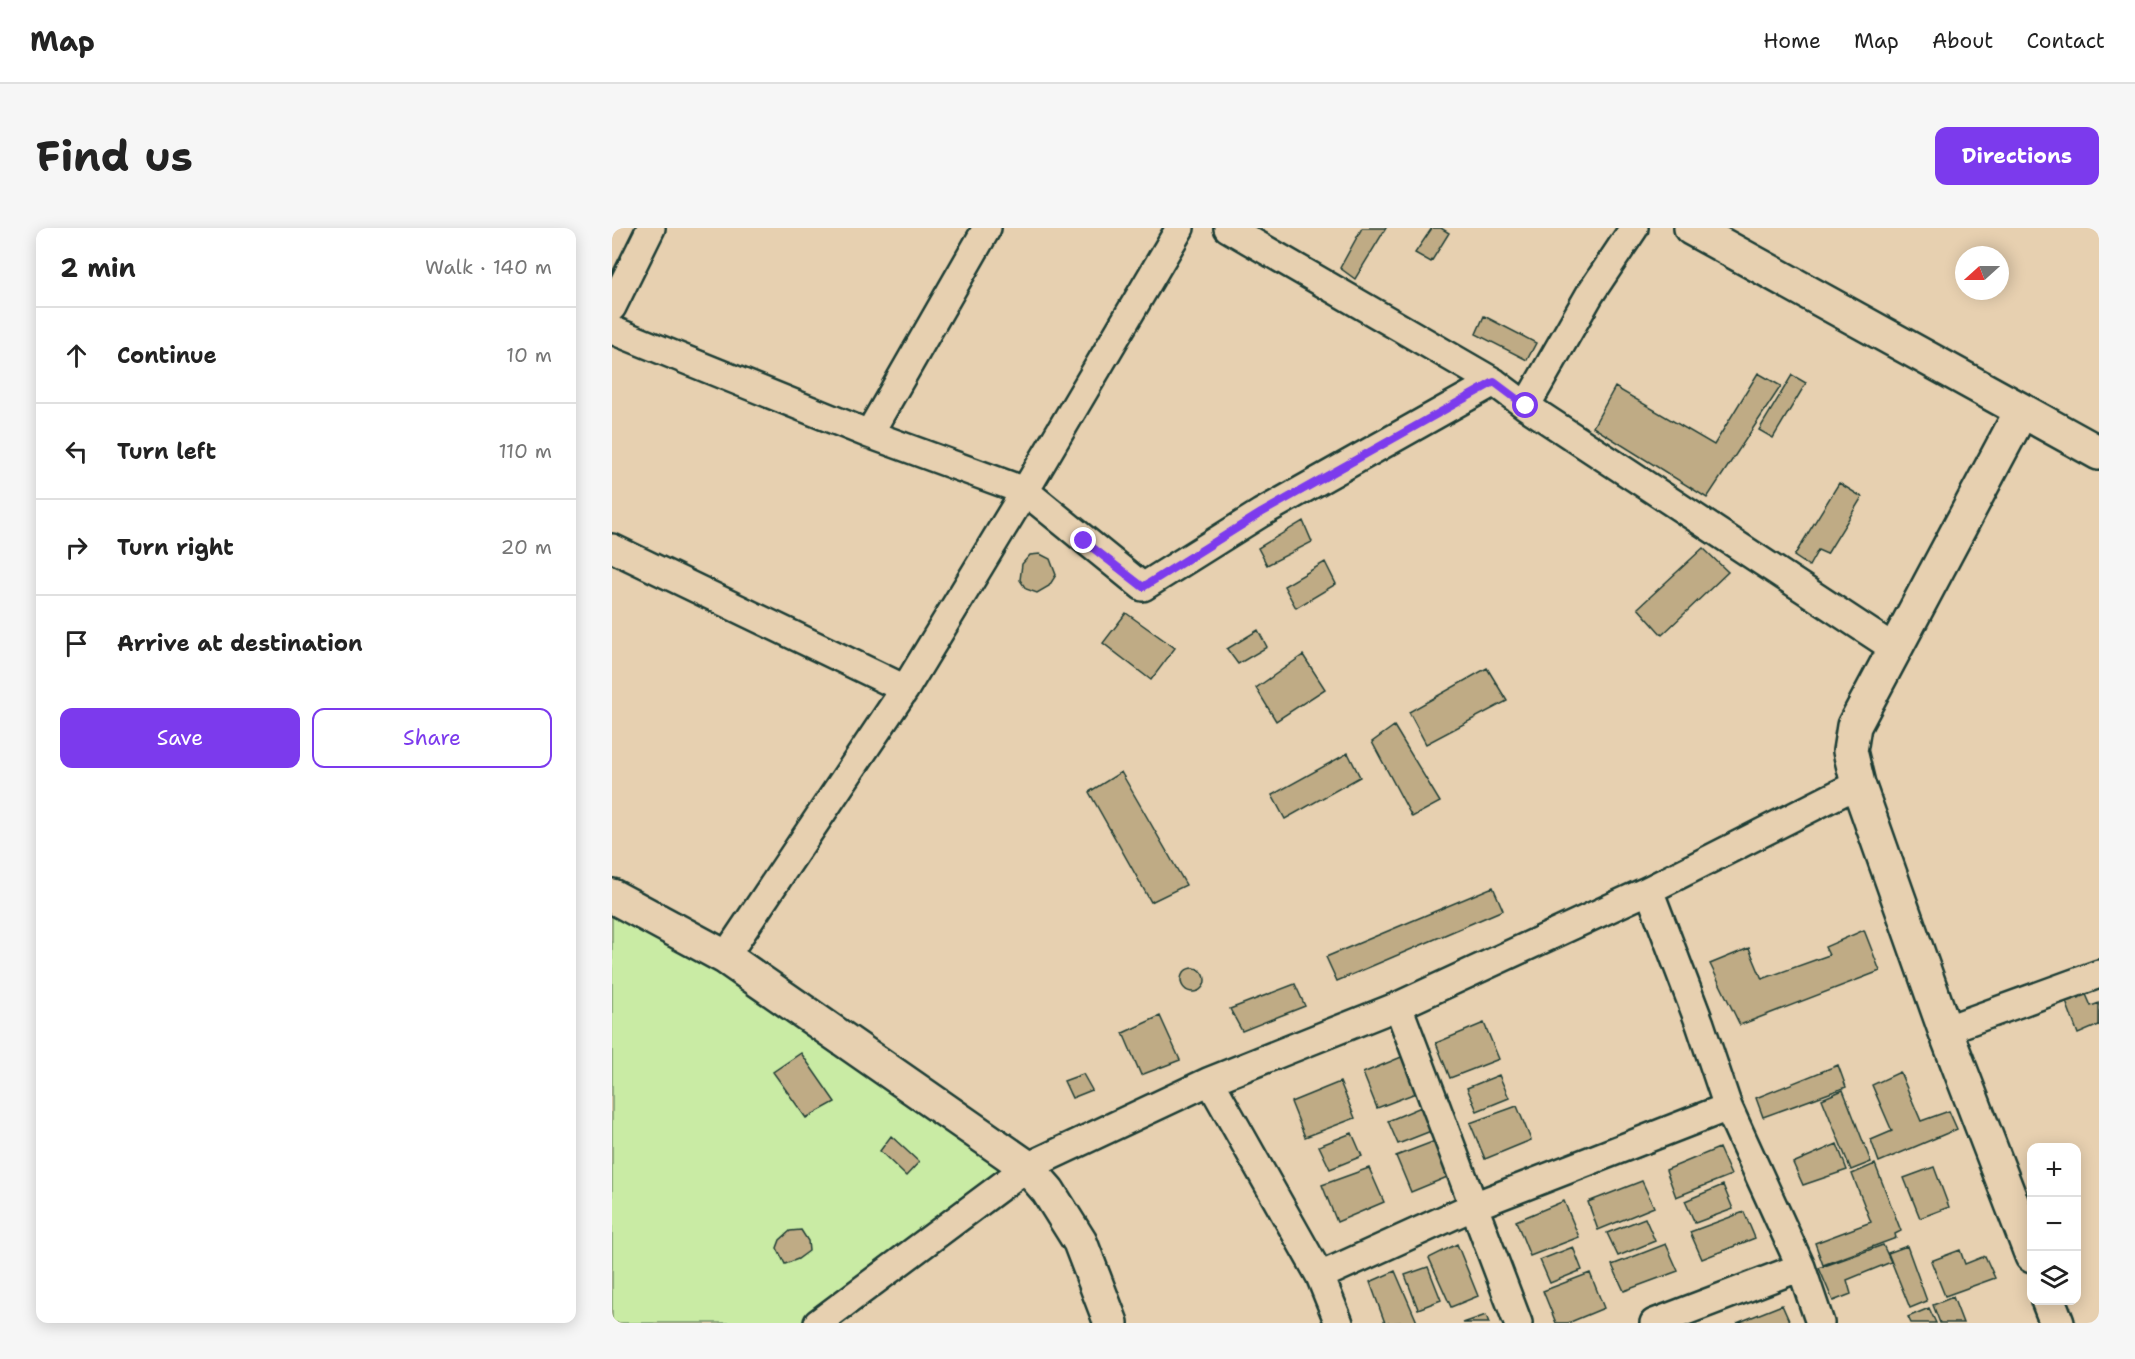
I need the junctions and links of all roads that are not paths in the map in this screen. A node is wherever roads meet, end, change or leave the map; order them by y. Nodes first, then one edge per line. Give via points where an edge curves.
1 (651, 228) edge
2 (987, 228) edge
3 (1180, 228) edge
4 (1228, 228) edge
5 (1634, 228) edge
6 (1691, 228) edge
7 (612, 308) edge
8 (612, 330) edge
9 (1494, 382) junction
10 (1526, 406) junction
11 (2021, 412) junction
12 (869, 434) junction
13 (2099, 453) edge
14 (1025, 491) junction
15 (612, 548) edge
16 (1895, 649) junction
17 (905, 688) junction
18 (1858, 784) junction
19 (1649, 890) junction
20 (612, 896) edge
21 (725, 957) junction
22 (2099, 974) edge
23 (1398, 1006) junction
24 (1945, 1030) junction
25 (1210, 1081) junction
26 (1728, 1107) junction
27 (1027, 1167) junction
28 (1474, 1206) junction
29 (2029, 1251) edge
30 (1801, 1268) junction
31 (1320, 1276) junction
32 (2051, 1305) edge
33 (818, 1323) edge
34 (1111, 1323) edge
35 (1339, 1323) edge
36 (1518, 1323) edge
37 (1654, 1323) edge
38 (1821, 1323) edge
39 (2057, 1323) edge

1 - 7 street
2 - 12 street
3 - 14 street
4 - 9 street
5 - 10 street via 1590,294
6 - 11 street
8 - 12 street
9 - 10 street
9 - 14 street via 1261,513 1143,587
10 - 16 street
11 - 13 street
11 - 16 street
12 - 14 street
14 - 17 street
15 - 17 street
16 - 18 street via 1852,732 1850,751
17 - 21 street
18 - 19 street
18 - 24 street
19 - 23 street
19 - 26 street
20 - 21 street
21 - 27 street
22 - 24 street
23 - 25 street
23 - 28 street
24 - 29 street
25 - 27 street
25 - 31 street
26 - 28 street
26 - 30 street
27 - 33 street
27 - 34 street via 1048,1191 1080,1242
28 - 31 street
28 - 36 street
30 - 37 street
30 - 38 street
31 - 35 street
32 - 39 street

